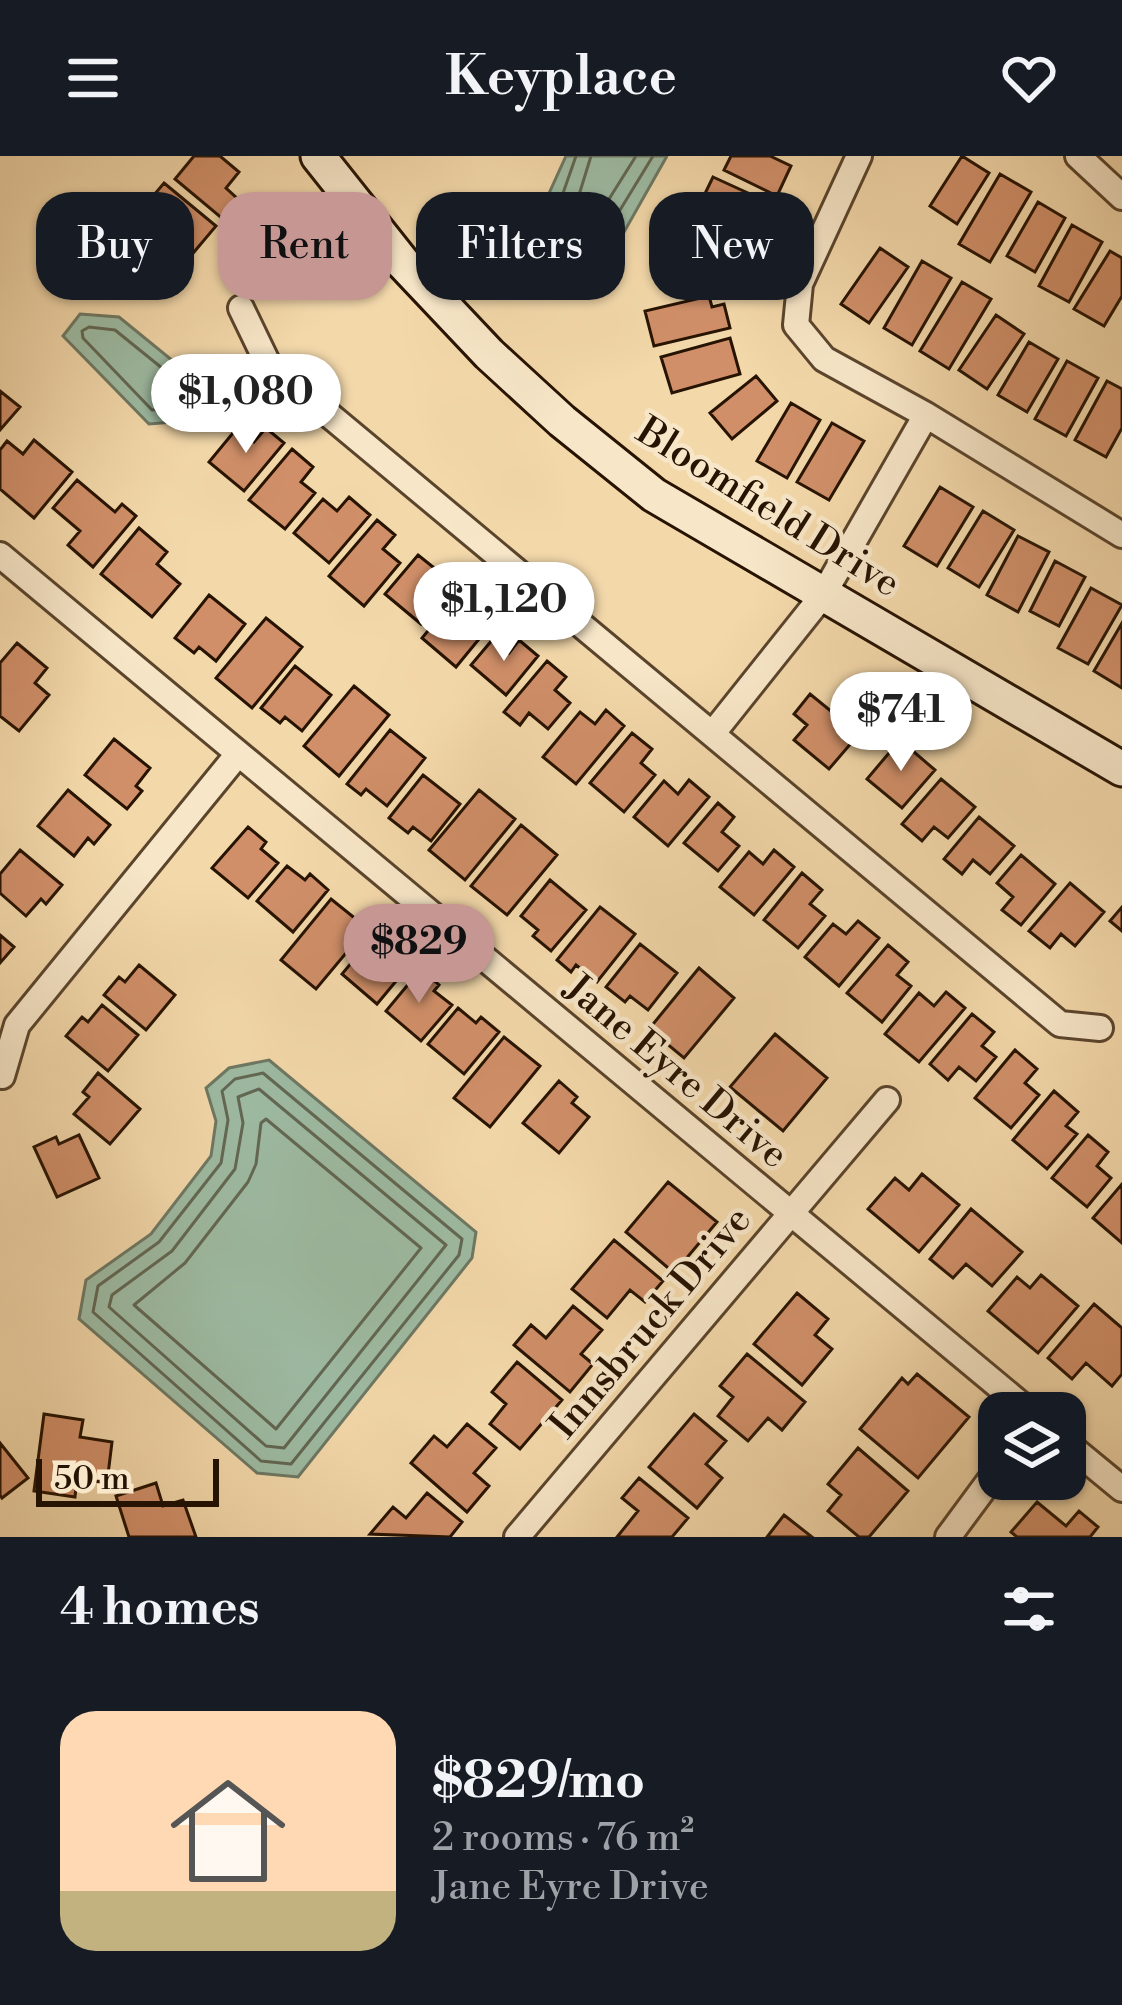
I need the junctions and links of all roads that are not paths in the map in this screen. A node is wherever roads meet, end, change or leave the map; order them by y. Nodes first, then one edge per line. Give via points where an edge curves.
1 (317, 156) edge
2 (859, 156) edge
3 (1078, 156) edge
4 (1122, 197) edge
5 (241, 308) dead end
6 (926, 415) junction
7 (1122, 535) edge
8 (0, 556) edge
9 (823, 595) junction
10 (713, 733) junction
11 (238, 754) junction
12 (1122, 769) edge
13 (1100, 1028) dead end
14 (2, 1076) edge
15 (887, 1100) dead end
16 (791, 1214) junction
17 (1006, 1392) edge
18 (1086, 1459) edge
19 (1122, 1489) edge
20 (978, 1496) edge
21 (518, 1537) edge
22 (948, 1537) edge

1 - 9 street, Bloomfield Drive via 417,278 562,421 654,495
2 - 6 street via 800,284 796,325 824,358
3 - 4 street
5 - 10 street via 268,364
6 - 7 street
6 - 9 street
8 - 11 street, Jane Eyre Drive
9 - 10 street
9 - 12 street, Bloomfield Drive
10 - 13 street via 1060,1024
11 - 14 street via 17,1025
11 - 16 street, Jane Eyre Drive
15 - 16 street, Innsbruck Drive
16 - 17 street, Jane Eyre Drive
16 - 21 street, Innsbruck Drive
18 - 19 street
20 - 22 street

